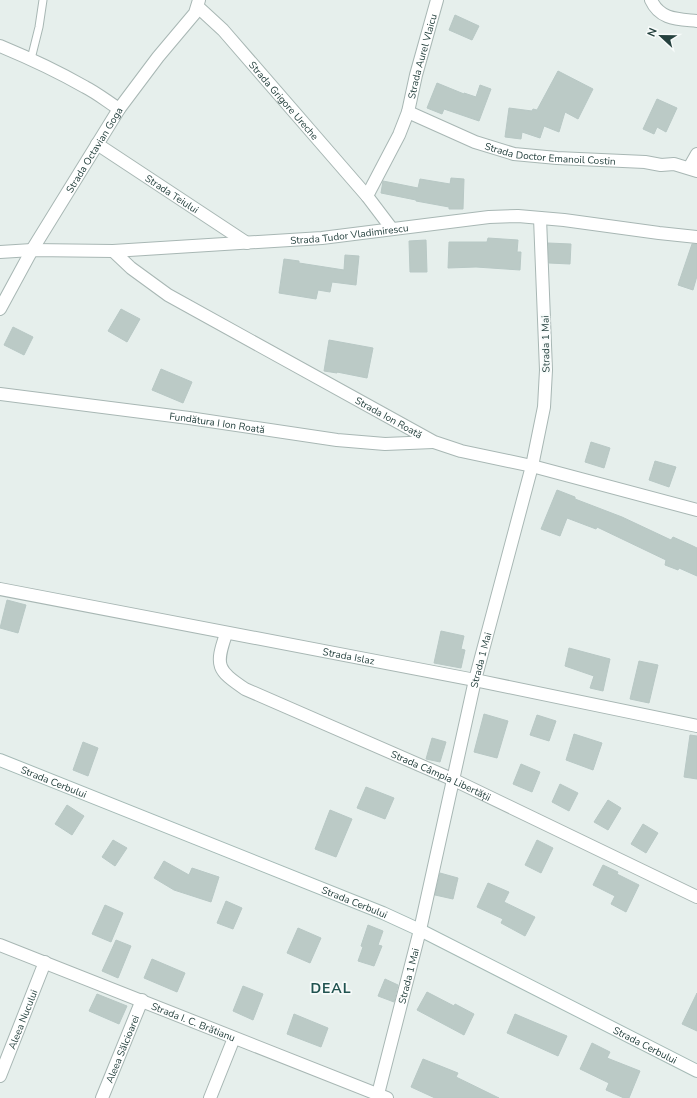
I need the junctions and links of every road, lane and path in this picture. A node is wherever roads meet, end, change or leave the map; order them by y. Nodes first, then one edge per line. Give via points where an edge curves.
1 (43, 0) edge
2 (437, 0) edge
3 (651, 0) edge
4 (198, 3) edge
5 (697, 20) edge
6 (0, 46) edge
7 (31, 59) junction
8 (119, 109) junction
9 (408, 112) junction
10 (97, 144) junction
11 (697, 154) edge
12 (693, 170) edge
13 (367, 196) junction
14 (540, 218) junction
15 (392, 229) junction
16 (697, 237) edge
17 (247, 243) junction
18 (32, 250) junction
19 (113, 251) junction
20 (0, 252) edge
21 (0, 309) edge
22 (0, 394) edge
23 (434, 442) junction
24 (532, 466) junction
25 (697, 510) edge
26 (0, 589) edge
27 (226, 634) junction
28 (475, 680) junction
29 (697, 726) edge
30 (0, 760) edge
31 (454, 780) junction
32 (697, 897) edge
33 (420, 930) junction
34 (0, 944) edge
35 (45, 962) junction
36 (142, 1000) junction
37 (234, 1038) junction
38 (697, 1071) edge
39 (0, 1076) edge
40 (380, 1097) edge
41 (102, 1098) edge
42 (210, 1098) edge

1 - 7 lane
2 - 9 street, Strada Aurel Vlaicu
3 - 5 street via 656,9 673,19
4 - 8 street, Strada Octavian Goga via 195,13
4 - 13 street, Strada Grigore Ureche
6 - 7 street
7 - 8 street via 87,88
8 - 10 street, Strada Octavian Goga
9 - 12 street, Strada Doctor Emanoil Costin via 475,142 514,154 674,164
9 - 13 street via 389,156
10 - 17 street, Strada Teiului
10 - 18 street, Strada Octavian Goga
11 - 12 street
13 - 15 street, Strada Grigore Ureche
14 - 15 street, Strada Tudor Vladimirescu via 488,217
14 - 16 street, Strada Tudor Vladimirescu
14 - 24 street, Strada 1 Mai via 546,370 544,407
15 - 17 street, Strada Tudor Vladimirescu via 322,238
17 - 19 street, Strada Tudor Vladimirescu
18 - 19 street, Strada Tudor Vladimirescu
18 - 20 street, Strada Tudor Vladimirescu
18 - 21 street, Strada Octavian Goga
19 - 23 street, Strada Ion Roată via 131,268 168,295
22 - 23 street, Fundătura I Ion Roată via 337,440 385,444
23 - 24 street, Strada Ion Roată via 462,451
24 - 25 street, Strada Ion Roată
24 - 28 street, Strada 1 Mai
26 - 27 street, Strada Islaz
27 - 28 street, Strada Islaz
27 - 31 street, Strada Câmpia Libertății via 220,653 221,670 245,689
28 - 29 street, Strada Islaz
28 - 31 street, Strada 1 Mai
30 - 33 street, Strada Cerbului
31 - 32 street, Strada Câmpia Libertății
31 - 33 street, Strada 1 Mai
33 - 38 street, Strada Cerbului
33 - 40 street, Strada 1 Mai
34 - 35 street, Strada I. C. Brătianu
35 - 36 street, Strada I. C. Brătianu
35 - 39 street, Aleea Nucului
36 - 37 street, Strada I. C. Brătianu
36 - 41 street, Aleea Sălcioarei
37 - 40 street, Strada I. C. Brătianu
37 - 42 street

